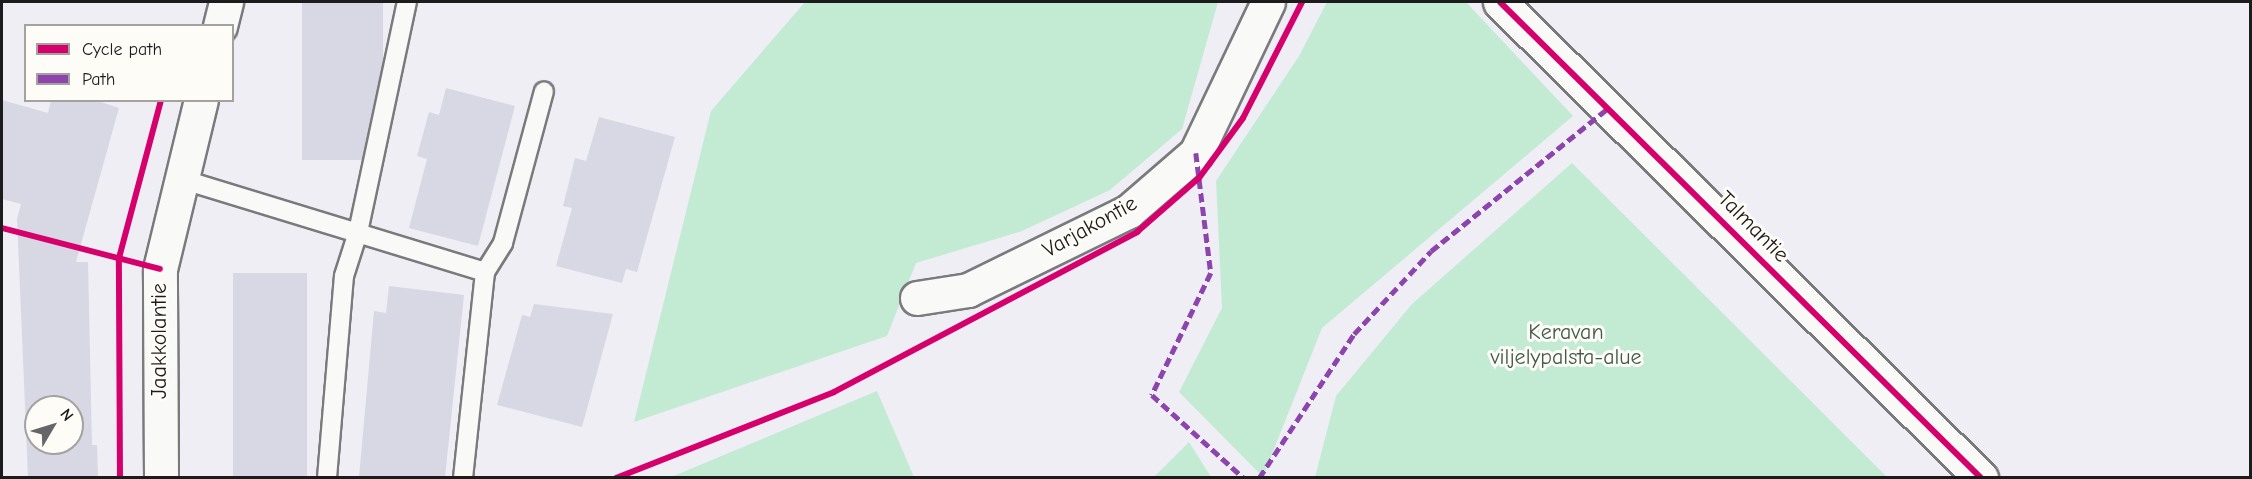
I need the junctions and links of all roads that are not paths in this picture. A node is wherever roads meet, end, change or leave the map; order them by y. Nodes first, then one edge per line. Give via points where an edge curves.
1 (226, 2) edge
2 (407, 2) edge
3 (1268, 2) edge
4 (1500, 2) edge
5 (220, 24) edge
6 (544, 91) dead end
7 (200, 102) edge
8 (181, 179) junction
9 (358, 232) junction
10 (485, 272) junction
11 (917, 298) dead end
12 (161, 477) edge
13 (327, 477) edge
14 (463, 477) edge
15 (1981, 477) edge

1 - 5 street
2 - 9 lane
3 - 11 street, Varjakontie via 1196,153 1129,211 968,291
4 - 15 street, Talmantie
6 - 10 lane via 503,243
7 - 8 street, Jaakkolantie
8 - 9 lane
8 - 12 street, Jaakkolantie via 160,269
9 - 10 lane
9 - 13 lane via 344,276
10 - 14 lane

